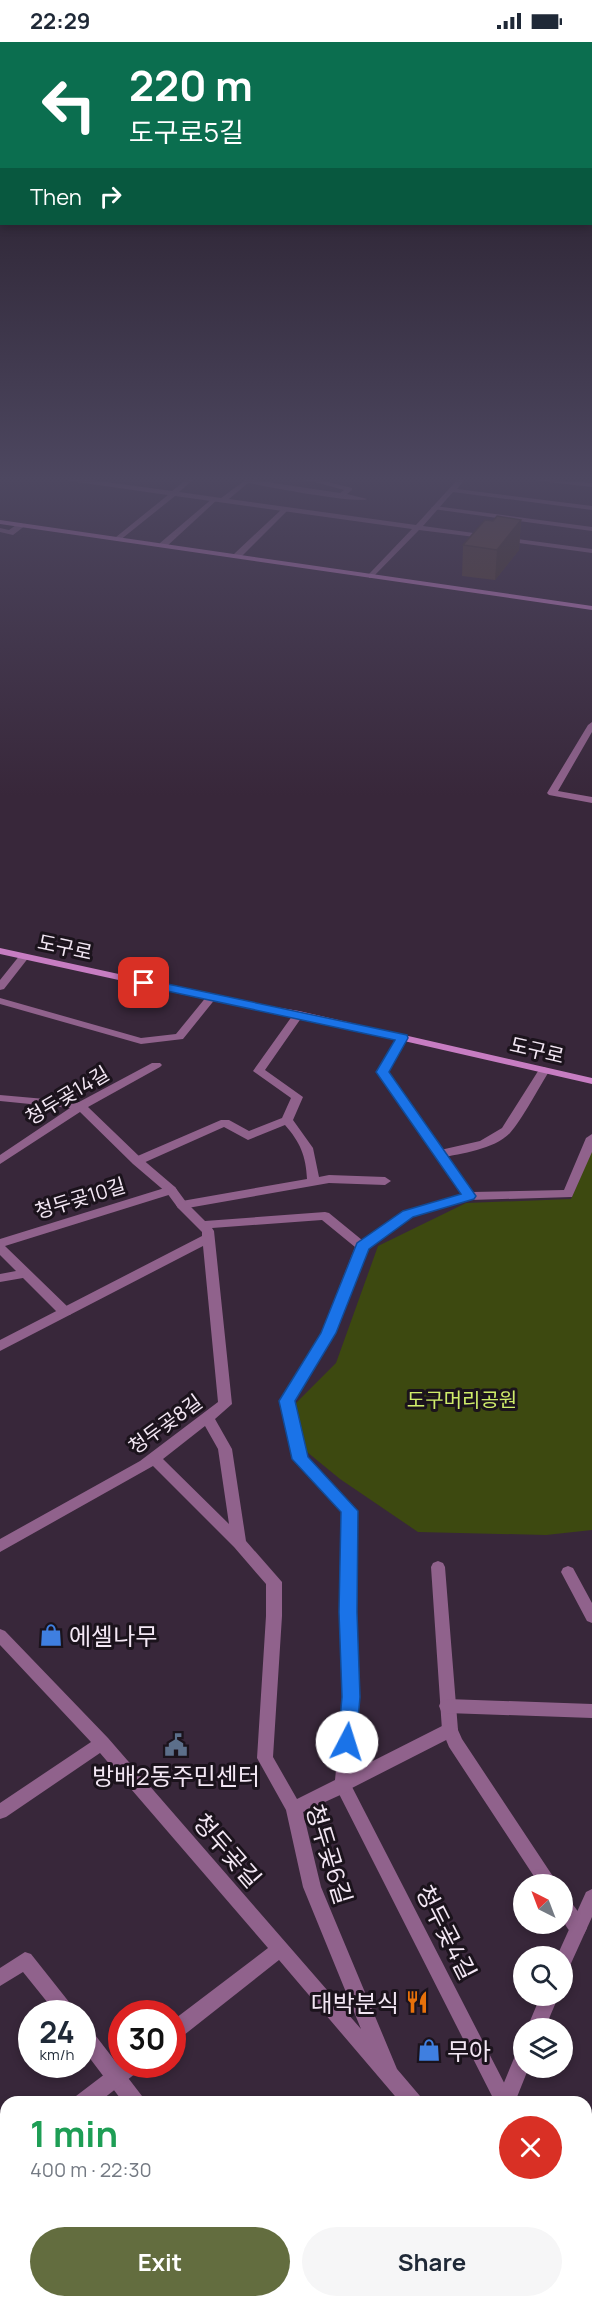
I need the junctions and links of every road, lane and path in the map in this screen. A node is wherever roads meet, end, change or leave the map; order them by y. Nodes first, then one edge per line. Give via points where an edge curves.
1 (431, 585) edge
2 (592, 608) edge
3 (592, 725) edge
4 (592, 800) edge
5 (0, 951) edge
6 (24, 957) junction
7 (0, 987) edge
8 (211, 998) junction
9 (0, 1000) edge
10 (299, 1014) junction
11 (402, 1038) junction
12 (156, 1065) dead end
13 (544, 1070) junction
14 (592, 1081) edge
15 (0, 1098) edge
16 (81, 1106) junction
17 (287, 1120) junction
18 (592, 1138) edge
19 (440, 1154) junction
20 (0, 1160) edge
21 (137, 1161) junction
22 (385, 1181) dead end
23 (313, 1182) junction
24 (171, 1190) junction
25 (469, 1196) junction
26 (182, 1205) junction
27 (205, 1231) junction
28 (0, 1243) edge
29 (362, 1246) junction
30 (0, 1248) edge
31 (26, 1274) junction
32 (0, 1278) edge
33 (66, 1312) junction
34 (0, 1346) edge
35 (207, 1418) junction
36 (153, 1458) junction
37 (239, 1543) junction
38 (0, 1546) edge
39 (438, 1567) dead end
40 (567, 1572) dead end
41 (592, 1617) edge
42 (0, 1635) edge
43 (447, 1706) junction
44 (592, 1711) edge
45 (450, 1730) junction
46 (102, 1743) junction
47 (343, 1786) junction
48 (294, 1809) junction
49 (0, 1812) edge
50 (543, 1874) edge
51 (592, 1897) edge
52 (573, 1920) edge
53 (578, 1928) junction
54 (570, 1946) edge
55 (280, 1949) junction
56 (0, 1978) edge
57 (57, 2000) edge
58 (186, 2022) edge
59 (96, 2051) edge
60 (108, 2066) edge
61 (116, 2078) edge
62 (118, 2078) edge
63 (391, 2078) junction
64 (515, 2078) edge
65 (90, 2096) edge
66 (131, 2096) edge
67 (408, 2096) edge
68 (502, 2096) edge
69 (507, 2096) edge

1 - 2 street
3 - 4 street via 552,793
5 - 6 street, 도구로
6 - 7 street
6 - 8 street, 도구로
8 - 9 street via 179,1037 141,1041
8 - 10 street, 도구로
10 - 11 street, 도구로
10 - 17 street via 259,1071 297,1097
11 - 13 street, 도구로
11 - 19 street via 382,1072
12 - 16 street, 청두곶14길
13 - 14 street, 도구로
13 - 19 street via 501,1135
15 - 16 street
16 - 20 street, 청두곶14길
16 - 21 street
17 - 21 street via 248,1136 225,1122
17 - 23 street via 312,1155
18 - 25 street via 568,1194
19 - 25 street
21 - 24 street
22 - 23 street
23 - 26 street
24 - 26 street
24 - 28 street, 청두곶10길
25 - 29 street via 408,1214
26 - 27 street
27 - 29 street via 325,1216
27 - 33 street
27 - 35 street, 청두곶8길 via 225,1404
29 - 47 street via 328,1333 287,1401 300,1459 350,1511 351,1697
30 - 31 street
31 - 32 street
31 - 33 street
33 - 34 street
35 - 36 street, 청두곶8길
35 - 37 street via 225,1449
36 - 37 street, 청두곶6길
36 - 38 street, 청두곶8길
37 - 48 street, 청두곶6길 via 274,1582 264,1758
39 - 43 street
40 - 41 street
42 - 46 street, 청두곶길
43 - 44 street
43 - 45 street
45 - 47 street
45 - 50 street
46 - 49 street
46 - 55 street, 청두곶길
47 - 48 street
47 - 68 street, 청두곶4길
48 - 63 street, 청두곶6길 via 312,1887
51 - 53 street
52 - 53 street
53 - 54 street
55 - 58 street
55 - 63 street, 청두곶길
56 - 57 street via 25,1959
59 - 60 street
61 - 65 street
62 - 66 street
63 - 67 street, 청두곶길
64 - 69 street, 청두곶4길

